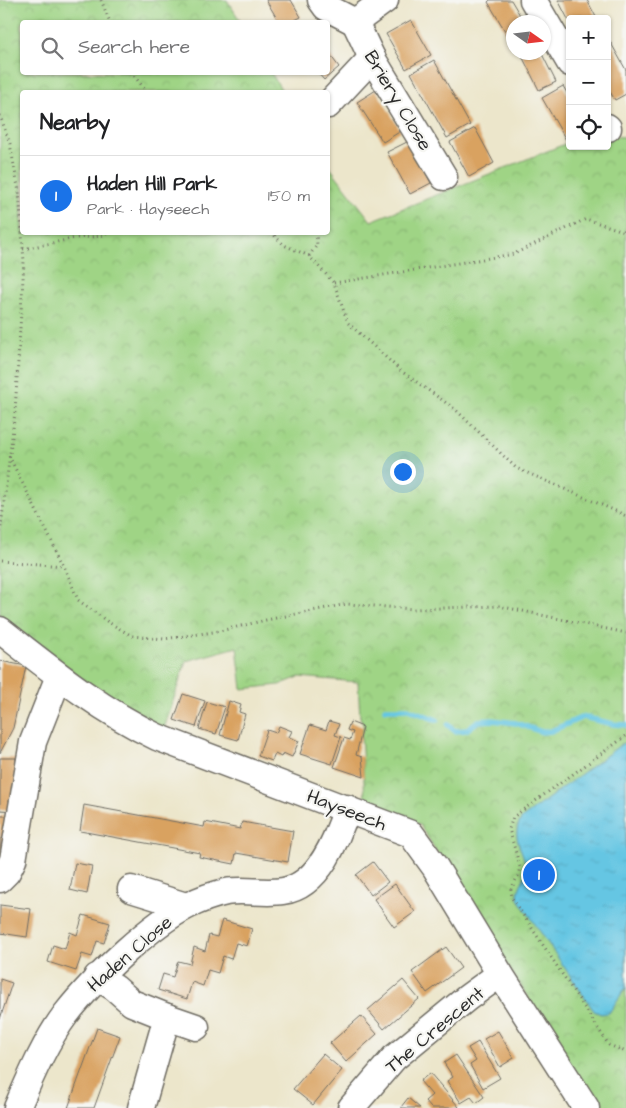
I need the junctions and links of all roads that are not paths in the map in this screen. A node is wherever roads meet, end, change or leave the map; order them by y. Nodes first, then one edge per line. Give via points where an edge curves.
1 (321, 0) edge
2 (385, 0) edge
3 (533, 0) edge
4 (355, 22) junction
5 (372, 58) junction
6 (568, 60) edge
7 (330, 103) edge
8 (444, 177) dead end
9 (0, 630) edge
10 (59, 676) junction
11 (347, 808) junction
12 (0, 878) edge
13 (131, 889) dead end
14 (186, 906) junction
15 (500, 974) junction
16 (97, 977) junction
17 (167, 1017) junction
18 (196, 1027) dead end
19 (17, 1108) edge
20 (140, 1108) edge
21 (351, 1108) edge
22 (586, 1108) edge

1 - 4 street via 326,7
2 - 4 street
3 - 6 street
4 - 5 street, Briery Close
5 - 7 street
5 - 8 street, Briery Close
9 - 10 street, Hayseech
10 - 11 street, Hayseech via 131,725 157,737
10 - 12 street via 33,742 13,860
11 - 14 street, Haden Close via 339,834 327,855 301,885 283,891 227,892
11 - 15 street, Hayseech via 411,834
13 - 14 street, Haden Close
14 - 16 street, Haden Close via 159,923
15 - 21 street, The Crescent via 394,1058
15 - 22 street, Hayseech
16 - 17 street via 132,1003
16 - 19 street, Haden Close via 65,1016 34,1069
17 - 18 street
17 - 20 street

